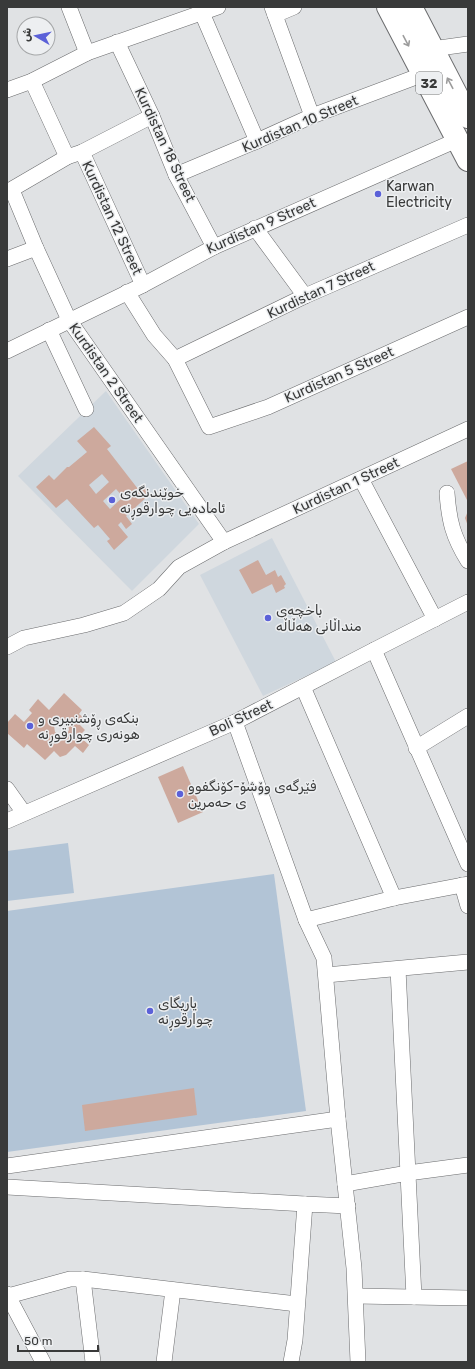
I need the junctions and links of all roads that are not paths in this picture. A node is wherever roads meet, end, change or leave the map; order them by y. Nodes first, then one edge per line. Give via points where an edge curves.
1 (69, 7) edge
2 (218, 7) edge
3 (294, 7) edge
4 (388, 7) edge
5 (411, 7) edge
6 (273, 11) edge
7 (202, 13) junction
8 (117, 42) junction
9 (468, 44) edge
10 (432, 49) junction
11 (87, 53) junction
12 (424, 74) junction
13 (32, 81) junction
14 (7, 90) edge
15 (152, 116) junction
16 (312, 116) junction
17 (468, 117) edge
18 (457, 140) junction
19 (257, 141) junction
20 (82, 152) junction
21 (67, 157) junction
22 (468, 160) edge
23 (176, 174) junction
24 (10, 191) edge
25 (468, 225) edge
26 (255, 228) junction
27 (214, 247) junction
28 (36, 248) junction
29 (7, 259) edge
30 (143, 285) junction
31 (127, 292) junction
32 (305, 296) junction
33 (468, 318) edge
34 (69, 320) junction
35 (48, 330) junction
36 (7, 351) edge
37 (175, 359) junction
38 (86, 409) dead end
39 (468, 429) edge
40 (361, 479) junction
41 (447, 493) dead end
42 (224, 542) junction
43 (468, 561) edge
44 (466, 606) edge
45 (435, 619) junction
46 (7, 647) edge
47 (374, 650) junction
48 (304, 687) junction
49 (468, 716) edge
50 (235, 722) junction
51 (416, 748) junction
52 (7, 790) edge
53 (24, 813) junction
54 (7, 821) edge
55 (464, 845) edge
56 (468, 864) edge
57 (465, 884) edge
58 (394, 898) junction
59 (468, 906) edge
60 (306, 920) junction
61 (468, 962) edge
62 (398, 969) junction
63 (326, 975) junction
64 (338, 1119) junction
65 (468, 1165) edge
66 (7, 1166) edge
67 (408, 1173) junction
68 (345, 1184) junction
69 (7, 1187) edge
70 (305, 1204) junction
71 (348, 1206) junction
72 (83, 1279) junction
73 (173, 1290) junction
74 (8, 1295) edge
75 (356, 1296) junction
76 (414, 1297) junction
77 (468, 1298) edge
78 (297, 1304) junction
79 (42, 1362) edge
80 (93, 1362) edge
81 (164, 1362) edge
82 (291, 1362) edge
83 (358, 1362) edge

1 - 11 street
2 - 7 street
3 - 6 street
4 -> 12 highway, 32
5 - 10 highway, 32
6 - 16 street
7 - 8 street
7 - 19 street
8 - 11 street
8 - 15 street, Kurdistan 18 Street
9 - 10 street
17 -> 10 highway, 32
11 - 13 street
12 - 16 street, Kurdistan 10 Street
12 - 18 highway, 32
13 - 14 street
13 - 21 street
15 - 20 street
15 - 23 street, Kurdistan 18 Street
16 - 19 street, Kurdistan 10 Street
18 - 22 highway, 32
18 - 26 street, Kurdistan 9 Street
19 - 23 street, Kurdistan 10 Street
20 - 21 street
20 - 30 street, Kurdistan 12 Street
21 - 24 street
23 - 27 street, Kurdistan 18 Street
24 - 28 street, Kurdistan 2 Street
25 - 32 street, Kurdistan 7 Street
26 - 27 street, Kurdistan 9 Street
26 - 32 street
27 - 30 street, Kurdistan 9 Street
28 - 29 street
28 - 34 street, Kurdistan 2 Street
30 - 31 street, Kurdistan 9 Street
31 - 34 street, Kurdistan 9 Street
31 - 37 street via 154,335
32 - 37 street, Kurdistan 7 Street
33 - 37 street, Kurdistan 5 Street via 268,407 209,427
34 - 35 street, Kurdistan 9 Street
34 - 42 street, Kurdistan 2 Street
35 - 36 street, Kurdistan 9 Street
35 - 38 street
39 - 40 street, Kurdistan 1 Street
40 - 42 street, Kurdistan 1 Street
40 - 45 street
41 - 43 street via 448,514 454,536
42 - 46 street, Kurdistan 1 Street via 179,567 159,588 124,613 24,638
44 - 45 street, Boli Street
45 - 47 street, Boli Street
47 - 48 street, Boli Street
47 - 51 street
48 - 50 street, Boli Street
48 - 58 street
49 - 51 street
50 - 53 street, Boli Street
50 - 60 street
51 - 55 street
52 - 53 street
53 - 54 street, Boli Street
55 - 56 street
57 - 58 street
57 - 59 street
58 - 60 street
60 - 63 street via 324,958
61 - 62 street
62 - 63 street
62 - 67 street
63 - 64 street
64 - 66 street
64 - 68 street
65 - 67 street
67 - 68 street
67 - 76 street
68 - 71 street
69 - 70 street
70 - 71 street
70 - 78 street
71 - 75 street
72 - 73 street
72 - 74 street via 70,1279
72 - 80 street
73 - 78 street
73 - 81 street
74 - 79 street
75 - 76 street
75 - 83 street
76 - 77 street
78 - 82 street

